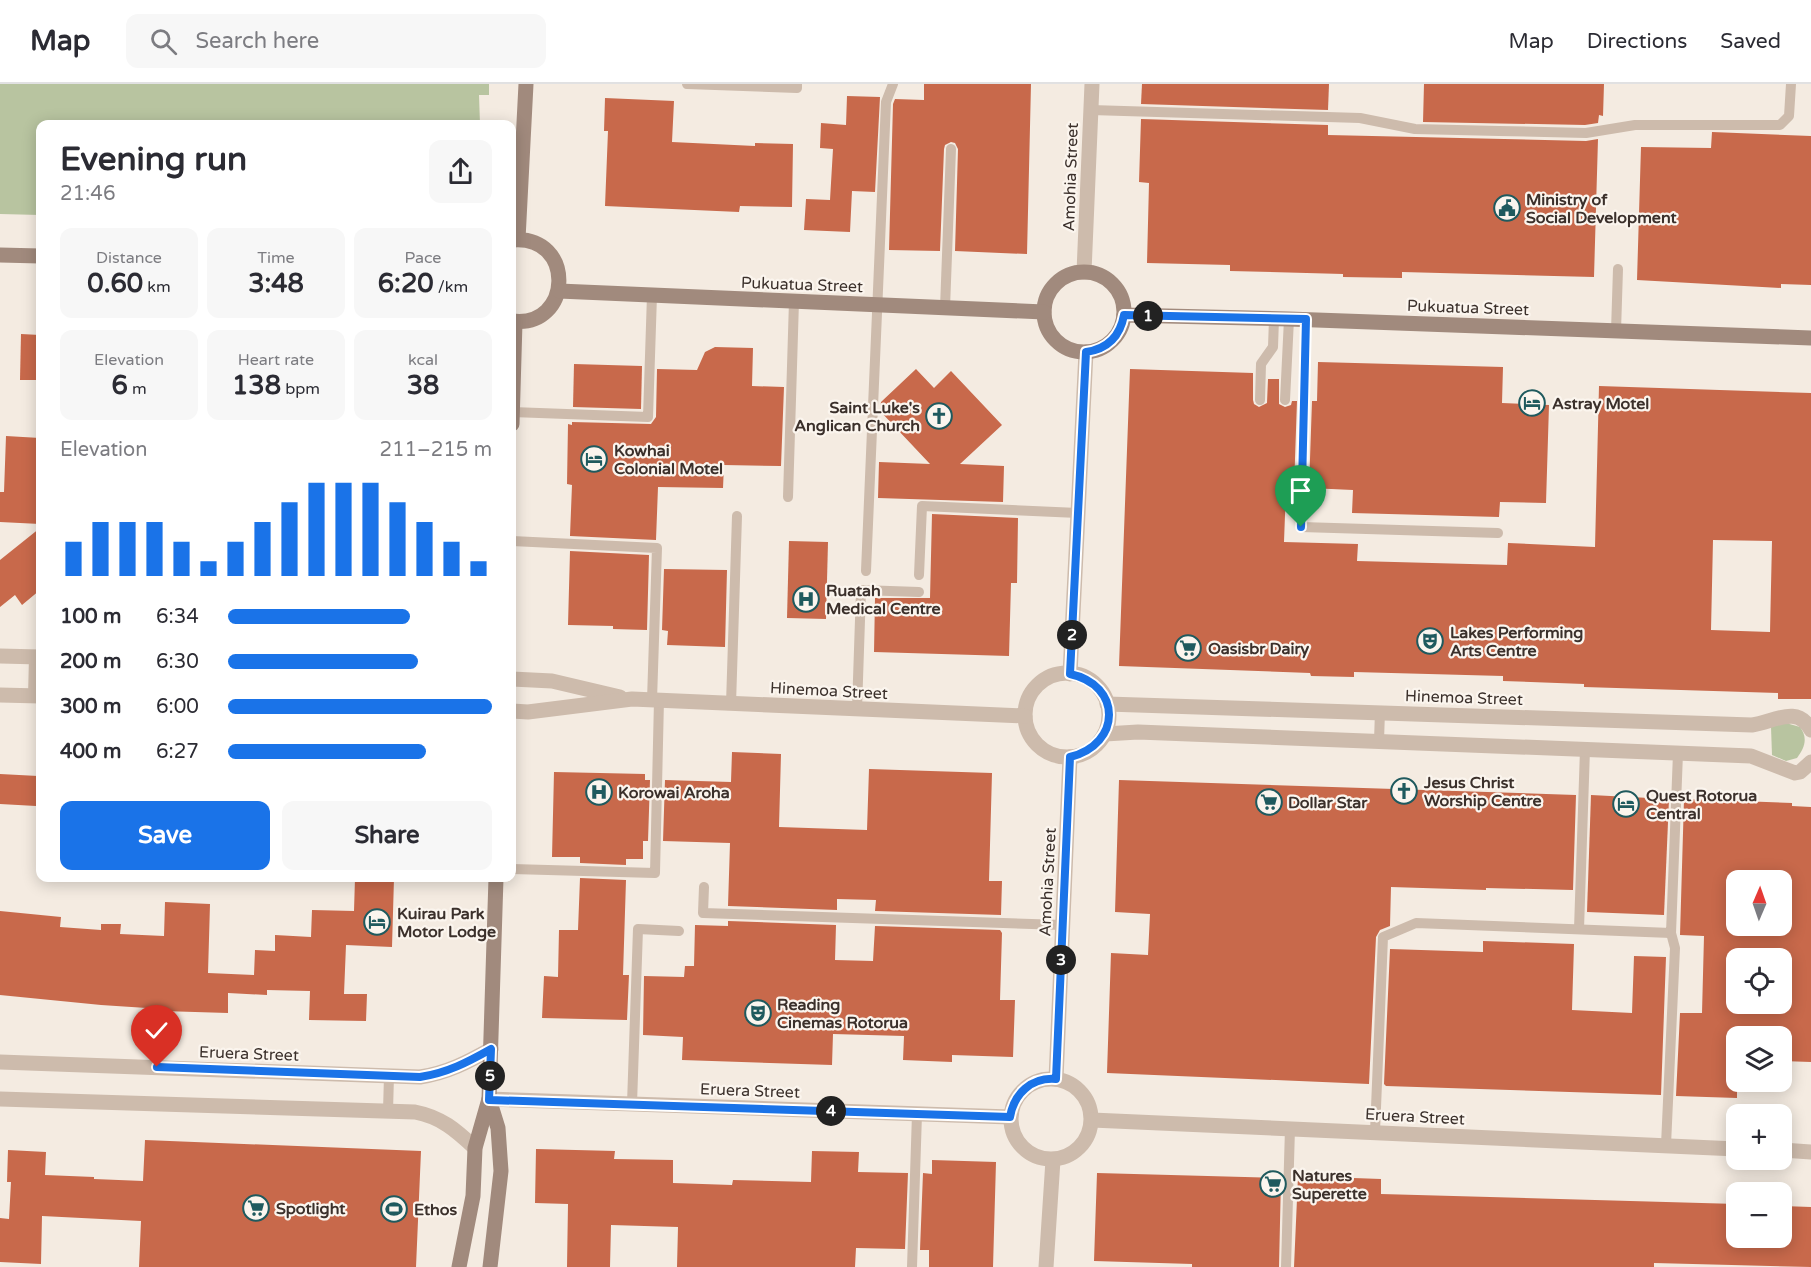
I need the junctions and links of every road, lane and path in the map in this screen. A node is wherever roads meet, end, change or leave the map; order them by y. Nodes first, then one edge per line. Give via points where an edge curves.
1 (526, 84) edge
2 (687, 84) edge
3 (797, 84) edge
4 (893, 84) edge
5 (1092, 84) edge
6 (1791, 84) edge
7 (1091, 110) junction
8 (951, 149) dead end
9 (516, 225) edge
10 (516, 239) edge
11 (0, 255) edge
12 (36, 256) edge
13 (1618, 269) dead end
14 (1084, 272) junction
15 (559, 291) junction
16 (652, 295) junction
17 (794, 302) junction
18 (877, 305) junction
19 (945, 308) junction
20 (1044, 312) junction
21 (1124, 315) junction
22 (1281, 319) junction
23 (1306, 319) junction
24 (516, 321) edge
25 (1616, 331) junction
26 (1811, 338) edge
27 (1086, 352) junction
28 (1260, 400) dead end
29 (1285, 400) dead end
30 (516, 412) edge
31 (788, 497) dead end
32 (1078, 513) junction
33 (737, 516) dead end
34 (1498, 533) dead end
35 (516, 541) edge
36 (866, 571) dead end
37 (919, 575) dead end
38 (919, 592) dead end
39 (0, 656) edge
40 (36, 657) edge
41 (1070, 674) junction
42 (516, 679) edge
43 (0, 695) edge
44 (36, 696) edge
45 (632, 699) junction
46 (656, 700) junction
47 (731, 704) junction
48 (1107, 704) junction
49 (856, 709) junction
50 (516, 711) edge
51 (1380, 711) junction
52 (1025, 716) junction
53 (1811, 730) edge
54 (1105, 734) junction
55 (1378, 741) junction
56 (1585, 749) junction
57 (1678, 753) junction
58 (1070, 757) junction
59 (1809, 766) edge
60 (516, 869) edge
61 (496, 882) edge
62 (704, 887) dead end
63 (1063, 925) junction
64 (1579, 929) junction
65 (679, 930) dead end
66 (1671, 933) junction
67 (491, 1049) junction
68 (0, 1062) edge
69 (389, 1076) junction
70 (1056, 1079) junction
71 (0, 1099) edge
72 (489, 1100) junction
73 (632, 1104) junction
74 (388, 1111) junction
75 (917, 1114) junction
76 (1010, 1117) junction
77 (1092, 1120) junction
78 (1290, 1128) junction
79 (1376, 1132) junction
80 (1666, 1145) junction
81 (475, 1148) junction
82 (1726, 1148) edge
83 (1792, 1151) edge
84 (1811, 1152) edge
85 (1053, 1160) junction
86 (459, 1267) edge
87 (490, 1267) edge
88 (912, 1267) edge
89 (1046, 1267) edge
90 (1286, 1267) edge

1 - 9 main road
2 - 3 lane via 797,88
4 - 18 lane via 886,102
5 - 7 street, Amohia Street
6 - 7 lane via 1789,116 1780,125 1635,125 1586,133 1415,129 1359,118
7 - 14 street, Amohia Street
8 - 19 lane
10 - 15 main road via 540,245 549,253 556,262
11 - 12 main road
13 - 25 lane
14 - 20 main road via 1074,273 1056,284 1045,302
14 - 21 main road via 1109,281 1120,296
15 - 16 main road, Pukuatua Street
15 - 24 main road via 542,315
16 - 17 main road, Pukuatua Street
16 - 30 lane via 648,417
17 - 18 main road, Pukuatua Street
17 - 31 lane
18 - 19 main road, Pukuatua Street
18 - 36 lane
19 - 20 main road, Pukuatua Street
20 - 27 main road via 1046,325 1056,341 1072,351
21 - 22 main road, Pukuatua Street
21 - 27 main road via 1112,341
22 - 23 main road, Pukuatua Street
22 - 28 lane via 1273,347 1261,364
22 - 29 lane
23 - 25 main road, Pukuatua Street
23 - 34 lane via 1301,527
25 - 26 main road, Pukuatua Street
27 - 32 street
32 - 37 lane via 922,506
32 - 41 street
33 - 47 lane
35 - 46 lane via 657,548
38 - 49 lane via 861,590
39 - 40 street
41 - 48 street via 1092,682
41 - 52 street via 1055,675 1038,685 1030,696
42 - 45 street, Hinemoa Street via 552,681
43 - 44 street
45 - 46 street, Hinemoa Street
45 - 50 street, Hinemoa Street
46 - 47 street, Hinemoa Street
46 - 60 lane via 655,873
47 - 49 street, Hinemoa Street
48 - 51 street, Hinemoa Street
48 - 54 street
49 - 52 street, Hinemoa Street
51 - 53 street, Hinemoa Street via 1752,725 1795,716 1802,718
51 - 55 lane
52 - 58 street via 1031,737 1043,750
54 - 55 street
54 - 58 street via 1084,754
55 - 56 street
56 - 57 street
56 - 64 lane
57 - 59 street via 1751,756 1795,773
57 - 66 lane
58 - 63 street, Amohia Street
61 - 67 main road
62 - 63 lane via 703,913
63 - 70 street, Amohia Street
64 - 66 lane
64 - 79 lane via 1416,923 1383,937
65 - 73 lane via 638,929
66 - 80 lane via 1675,948
67 - 69 street, Eruera Street via 440,1074
67 - 72 main road
68 - 69 street, Eruera Street
69 - 74 lane
70 - 76 street via 1034,1082 1019,1094
70 - 77 street via 1082,1092
71 - 74 street
72 - 73 street, Eruera Street
72 - 81 main road
72 - 87 main road via 498,1128 501,1171
73 - 75 street, Eruera Street
74 - 81 street via 432,1116 452,1126
75 - 76 street, Eruera Street
75 - 88 lane
76 - 85 street via 1016,1139 1029,1154
77 - 78 street, Eruera Street
77 - 85 street via 1083,1146 1067,1157
78 - 79 street, Eruera Street
78 - 90 lane
79 - 80 street, Eruera Street
80 - 82 street, Eruera Street
81 - 86 main road via 473,1196
83 - 84 street
85 - 89 street

